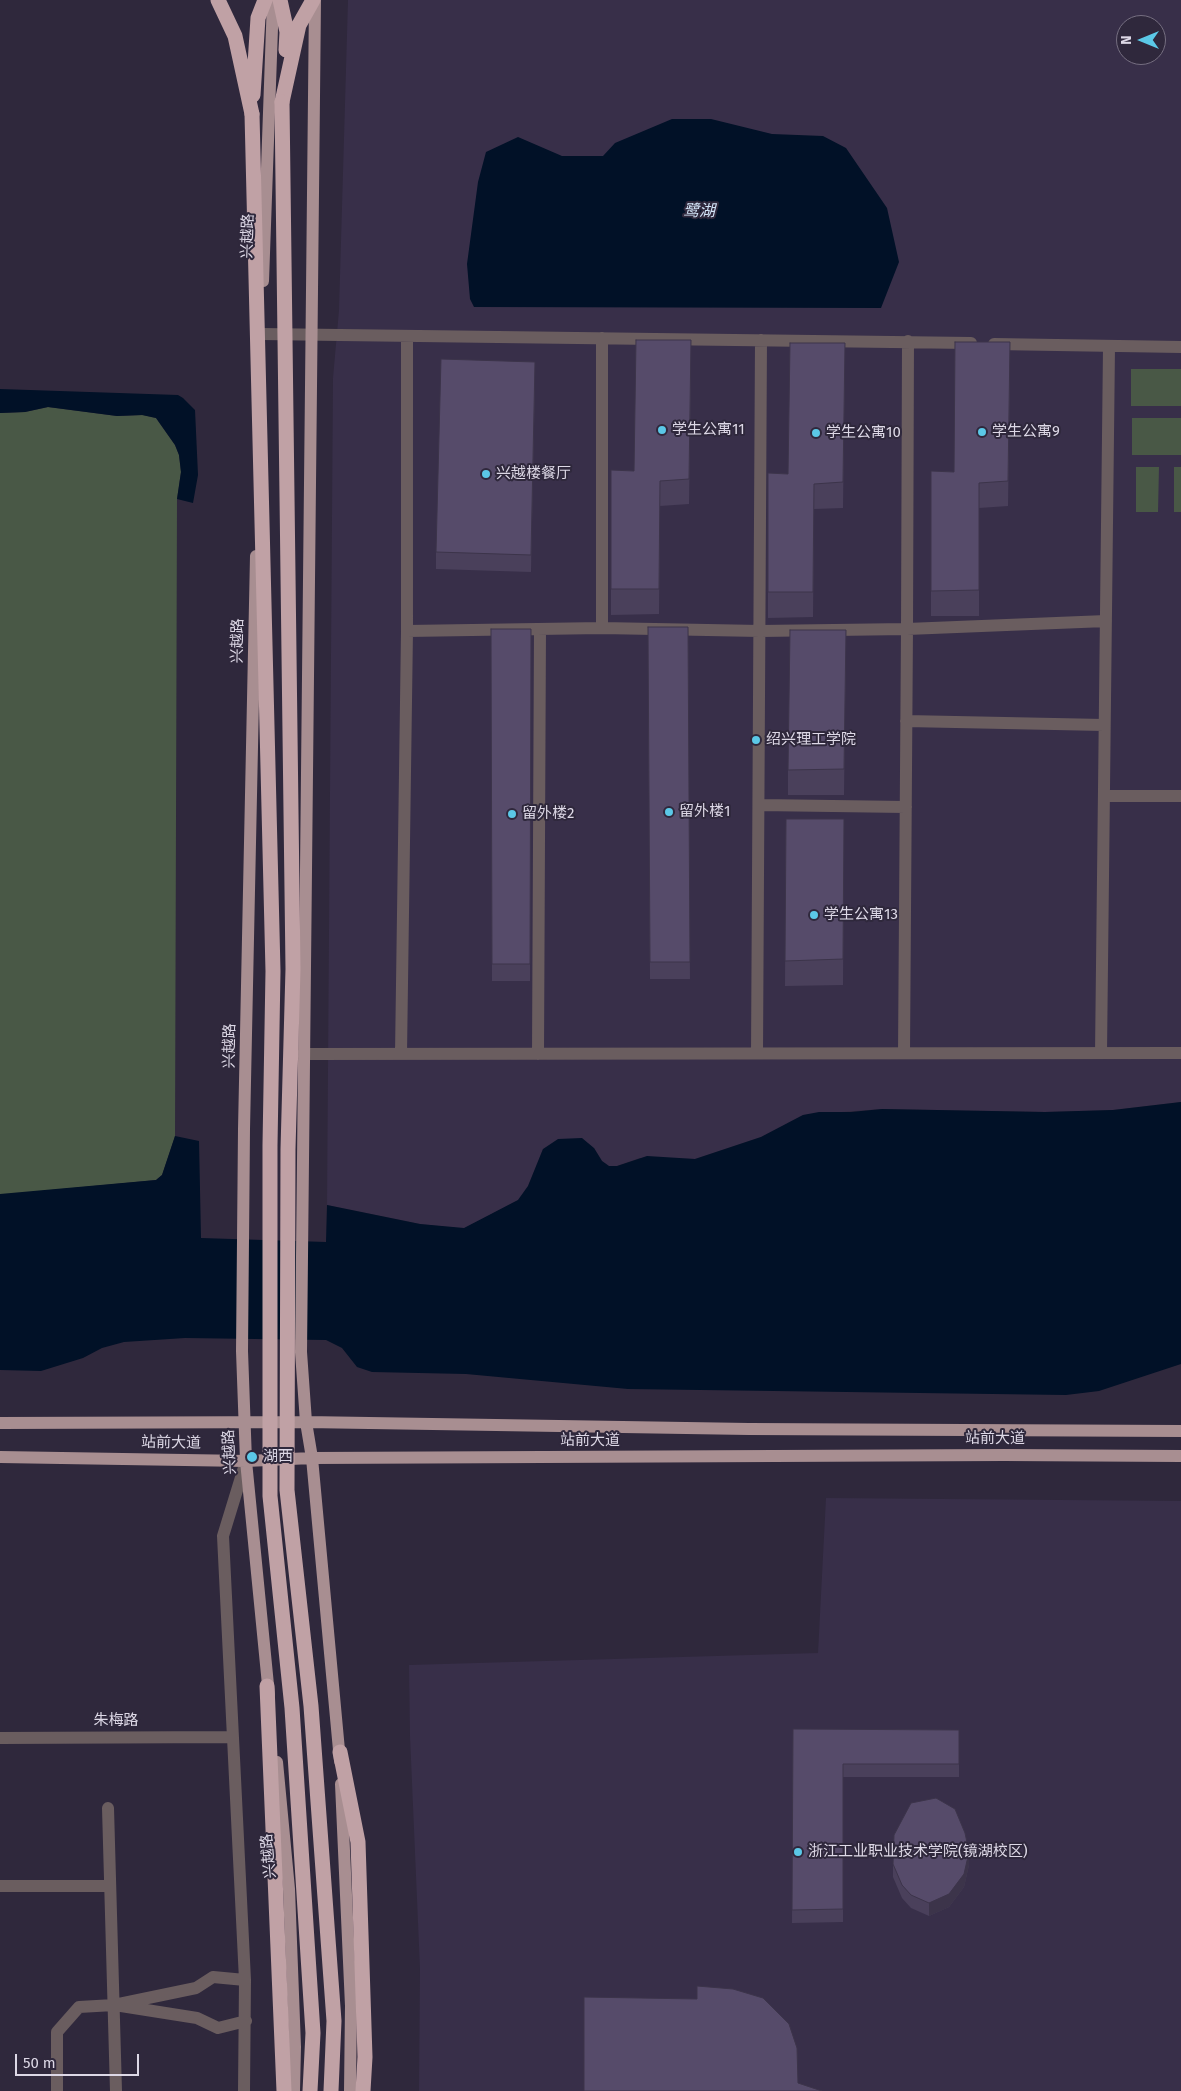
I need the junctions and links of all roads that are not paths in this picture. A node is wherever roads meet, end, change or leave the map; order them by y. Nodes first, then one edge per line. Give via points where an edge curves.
1 (218, 0) edge
2 (265, 0) edge
3 (273, 0) edge
4 (280, 0) edge
5 (314, 0) edge
6 (282, 102) junction
7 (252, 114) junction
8 (261, 334) junction
9 (312, 335) junction
10 (408, 336) junction
11 (602, 338) junction
12 (761, 340) junction
13 (908, 341) junction
14 (1108, 347) junction
15 (1181, 347) edge
16 (1106, 621) junction
17 (602, 628) junction
18 (540, 629) junction
19 (907, 629) junction
20 (407, 631) junction
21 (760, 631) junction
22 (906, 721) junction
23 (1104, 725) junction
24 (1104, 796) junction
25 (1181, 796) edge
26 (759, 805) junction
27 (906, 807) junction
28 (757, 1053) junction
29 (904, 1053) junction
30 (1102, 1053) junction
31 (1181, 1053) edge
32 (303, 1054) junction
33 (401, 1054) junction
34 (538, 1054) junction
35 (306, 1422) junction
36 (0, 1423) edge
37 (244, 1423) junction
38 (1181, 1431) edge
39 (1181, 1456) edge
40 (0, 1457) edge
41 (312, 1458) junction
42 (246, 1461) junction
43 (268, 1686) junction
44 (233, 1737) junction
45 (0, 1738) edge
46 (340, 1752) junction
47 (108, 1808) dead end
48 (0, 1886) edge
49 (110, 1886) junction
50 (245, 1980) junction
51 (114, 2005) junction
52 (246, 2021) junction
53 (57, 2091) edge
54 (116, 2091) edge
55 (244, 2091) edge
56 (284, 2091) edge
57 (294, 2091) edge
58 (310, 2091) edge
59 (331, 2091) edge
60 (350, 2091) edge
61 (363, 2091) edge

1 - 7 highway via 235,36
2 - 7 highway via 258,18
3 - 8 main road, 兴越路
4 - 6 highway via 287,32
5 - 6 highway via 299,24
5 - 9 main road
6 - 59 highway, bridge via 293,969 288,1149 287,1490 311,1706 334,2021
7 - 58 highway, bridge via 273,970 270,1496 292,1708 313,2033
8 - 9 street
8 - 37 main road, 兴越路 via 244,1129
9 - 10 street
9 - 32 main road
10 - 11 street
10 - 20 street
11 - 12 street
11 - 17 street
12 - 13 street
12 - 21 street
13 - 14 street
13 - 19 street
14 - 15 street
14 - 16 street
16 - 19 street
16 - 23 street
17 - 18 street
17 - 21 street
18 - 20 street
18 - 34 street
19 - 21 street
19 - 22 street
20 - 33 street
21 - 26 street
22 - 23 street
22 - 27 street
23 - 24 street
24 - 25 street
24 - 30 street
26 - 27 street
26 - 28 street
27 - 29 street
28 - 29 street
28 - 34 street
29 - 30 street
30 - 31 street
32 - 33 street
32 - 35 main road via 301,1352
33 - 34 street
35 - 37 main road, 站前大道
35 - 38 main road, 站前大道
35 - 41 main road
36 - 37 main road, 站前大道
37 - 42 main road, 兴越路
39 - 41 main road, 站前大道
40 - 42 main road, 站前大道
41 - 42 main road, 站前大道
41 - 46 main road
42 - 43 main road, 兴越路
42 - 44 street via 223,1536
43 - 56 highway
43 - 57 main road, 兴越路 via 288,1889
44 - 45 street, 朱梅路
44 - 50 street
46 - 60 main road via 351,2006
46 - 61 highway via 358,1842 365,2057
47 - 49 street
48 - 49 street
49 - 51 street
50 - 51 street via 213,1977 196,1988
50 - 52 street
51 - 52 street via 197,2018 218,2028
51 - 53 street via 79,2007 58,2032
51 - 54 street
52 - 55 street

